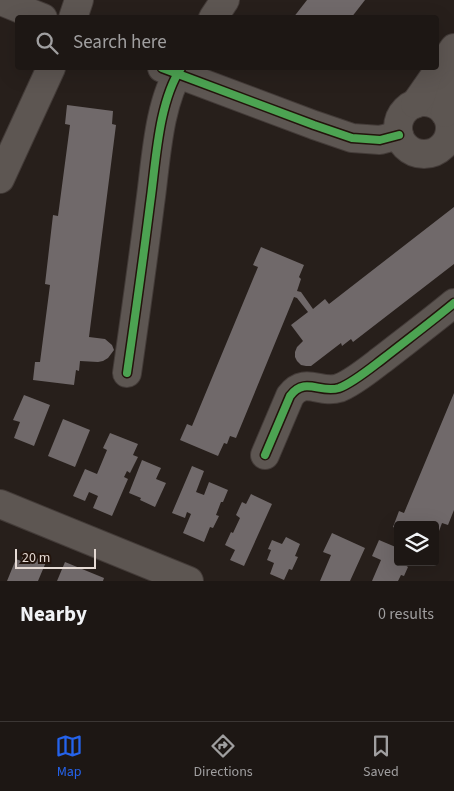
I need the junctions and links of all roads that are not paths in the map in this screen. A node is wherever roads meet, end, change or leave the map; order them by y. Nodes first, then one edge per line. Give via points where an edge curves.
1 (79, 0) edge
2 (225, 0) edge
3 (1, 2) edge
4 (35, 15) edge
5 (74, 15) edge
6 (215, 15) edge
7 (454, 48) edge
8 (50, 70) edge
9 (174, 70) edge
10 (439, 70) edge
11 (439, 70) edge
12 (454, 84) edge
13 (415, 104) junction
14 (449, 130) edge
15 (399, 135) junction
16 (0, 180) edge
17 (454, 303) edge
18 (128, 373) dead end
19 (265, 456) dead end
20 (0, 504) edge
21 (189, 581) edge

1 - 5 street
2 - 6 street
3 - 4 street
7 - 11 street
8 - 16 street
9 - 15 street via 352,138 380,140
9 - 18 street via 158,144
10 - 13 street
12 - 14 street
13 - 14 street via 423,102 439,106
13 - 15 street via 403,113
14 - 15 street via 445,144 439,150 423,154 408,149
17 - 19 street via 363,374 340,388 330,390 306,386 295,389
20 - 21 street

